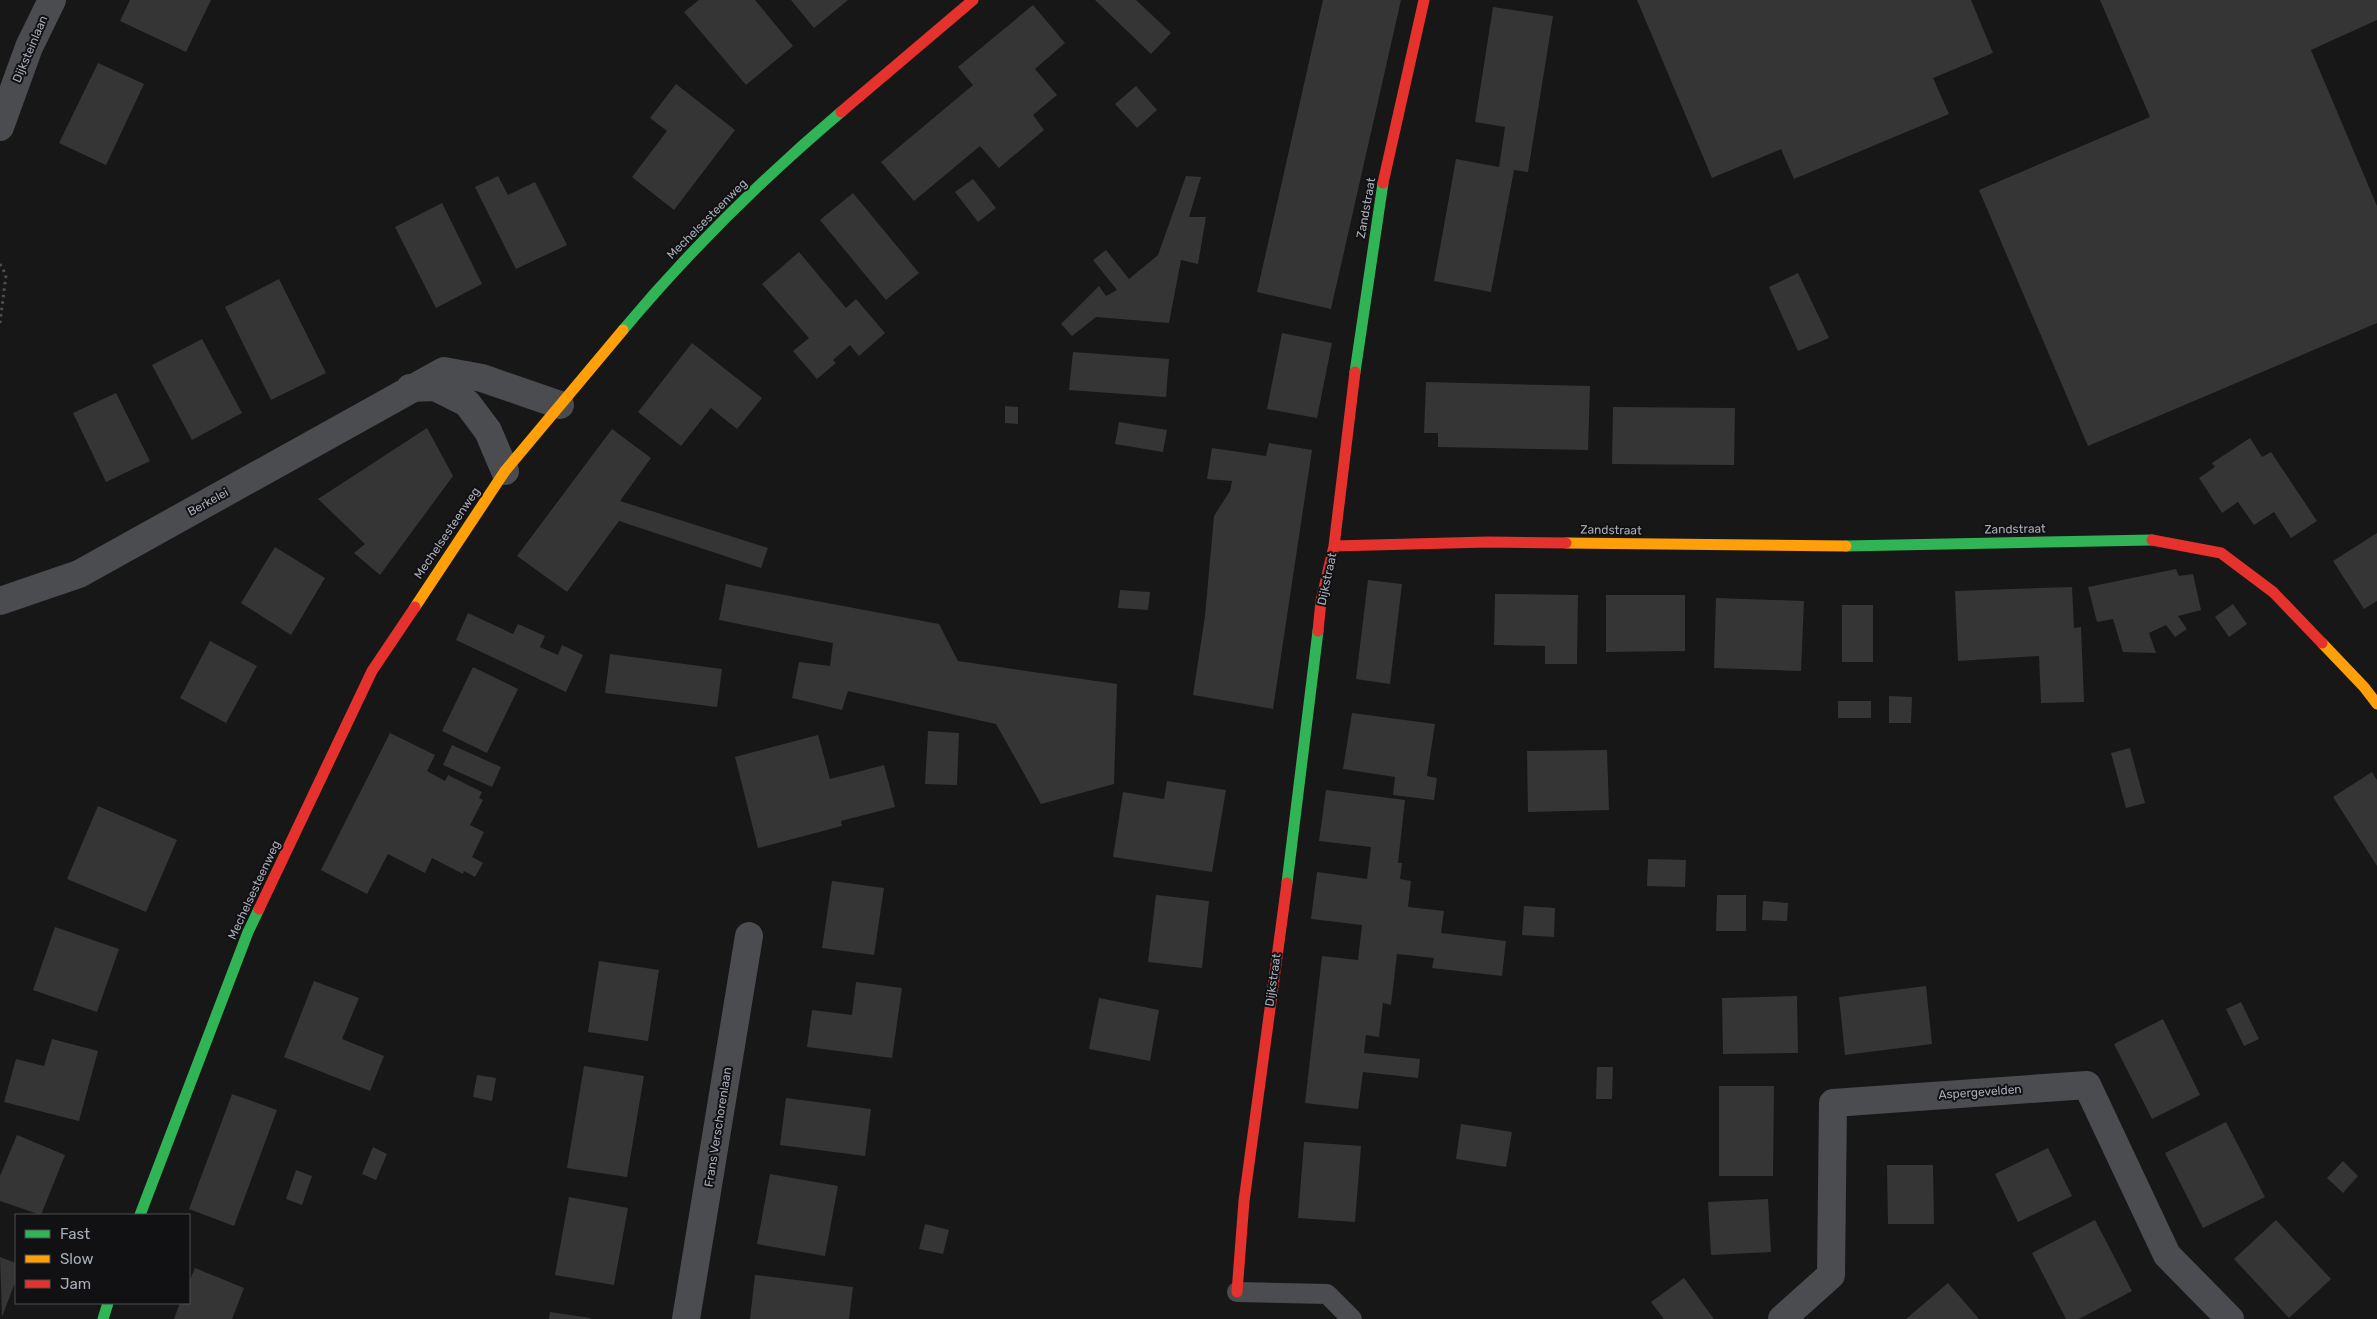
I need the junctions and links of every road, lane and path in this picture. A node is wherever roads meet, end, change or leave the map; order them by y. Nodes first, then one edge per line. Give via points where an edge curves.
1 (52, 0) edge
2 (973, 0) edge
3 (1424, 0) edge
4 (0, 127) edge
5 (0, 264) edge
6 (0, 323) edge
7 (410, 388) junction
8 (560, 405) junction
9 (505, 470) junction
10 (1334, 546) junction
11 (0, 600) edge
12 (2377, 704) edge
13 (750, 936) dead end
14 (140, 1214) edge
15 (1238, 1292) joint
16 (108, 1304) edge
17 (103, 1319) edge
18 (686, 1319) edge
19 (1352, 1319) edge
20 (1782, 1319) edge
21 (2230, 1319) edge

1 - 4 street, Dijksteinlaan via 28,47
2 - 8 street, Mechelsesteenweg via 802,145 706,236
3 - 10 street, Zandstraat via 1379,200
5 - 6 path via 6,275
7 - 8 street, Berkelei via 444,371 482,378
7 - 9 street, Berkelei via 435,387 467,403 488,431
7 - 11 street, Berkelei via 80,574
8 - 9 street, Mechelsesteenweg
9 - 14 street, Mechelsesteenweg via 372,670 248,932
10 - 12 street, Zandstraat via 1488,542 1863,546 2157,540 2221,553 2273,592
10 - 15 street, Dijkstraat via 1321,601 1244,1202
13 - 18 street, Frans Verschorenlaan
15 - 19 lane, Dijkstraat via 1328,1294
16 - 17 street
20 - 21 street, Aspergevelden via 1831,1275 1833,1103 2087,1085 2167,1255

